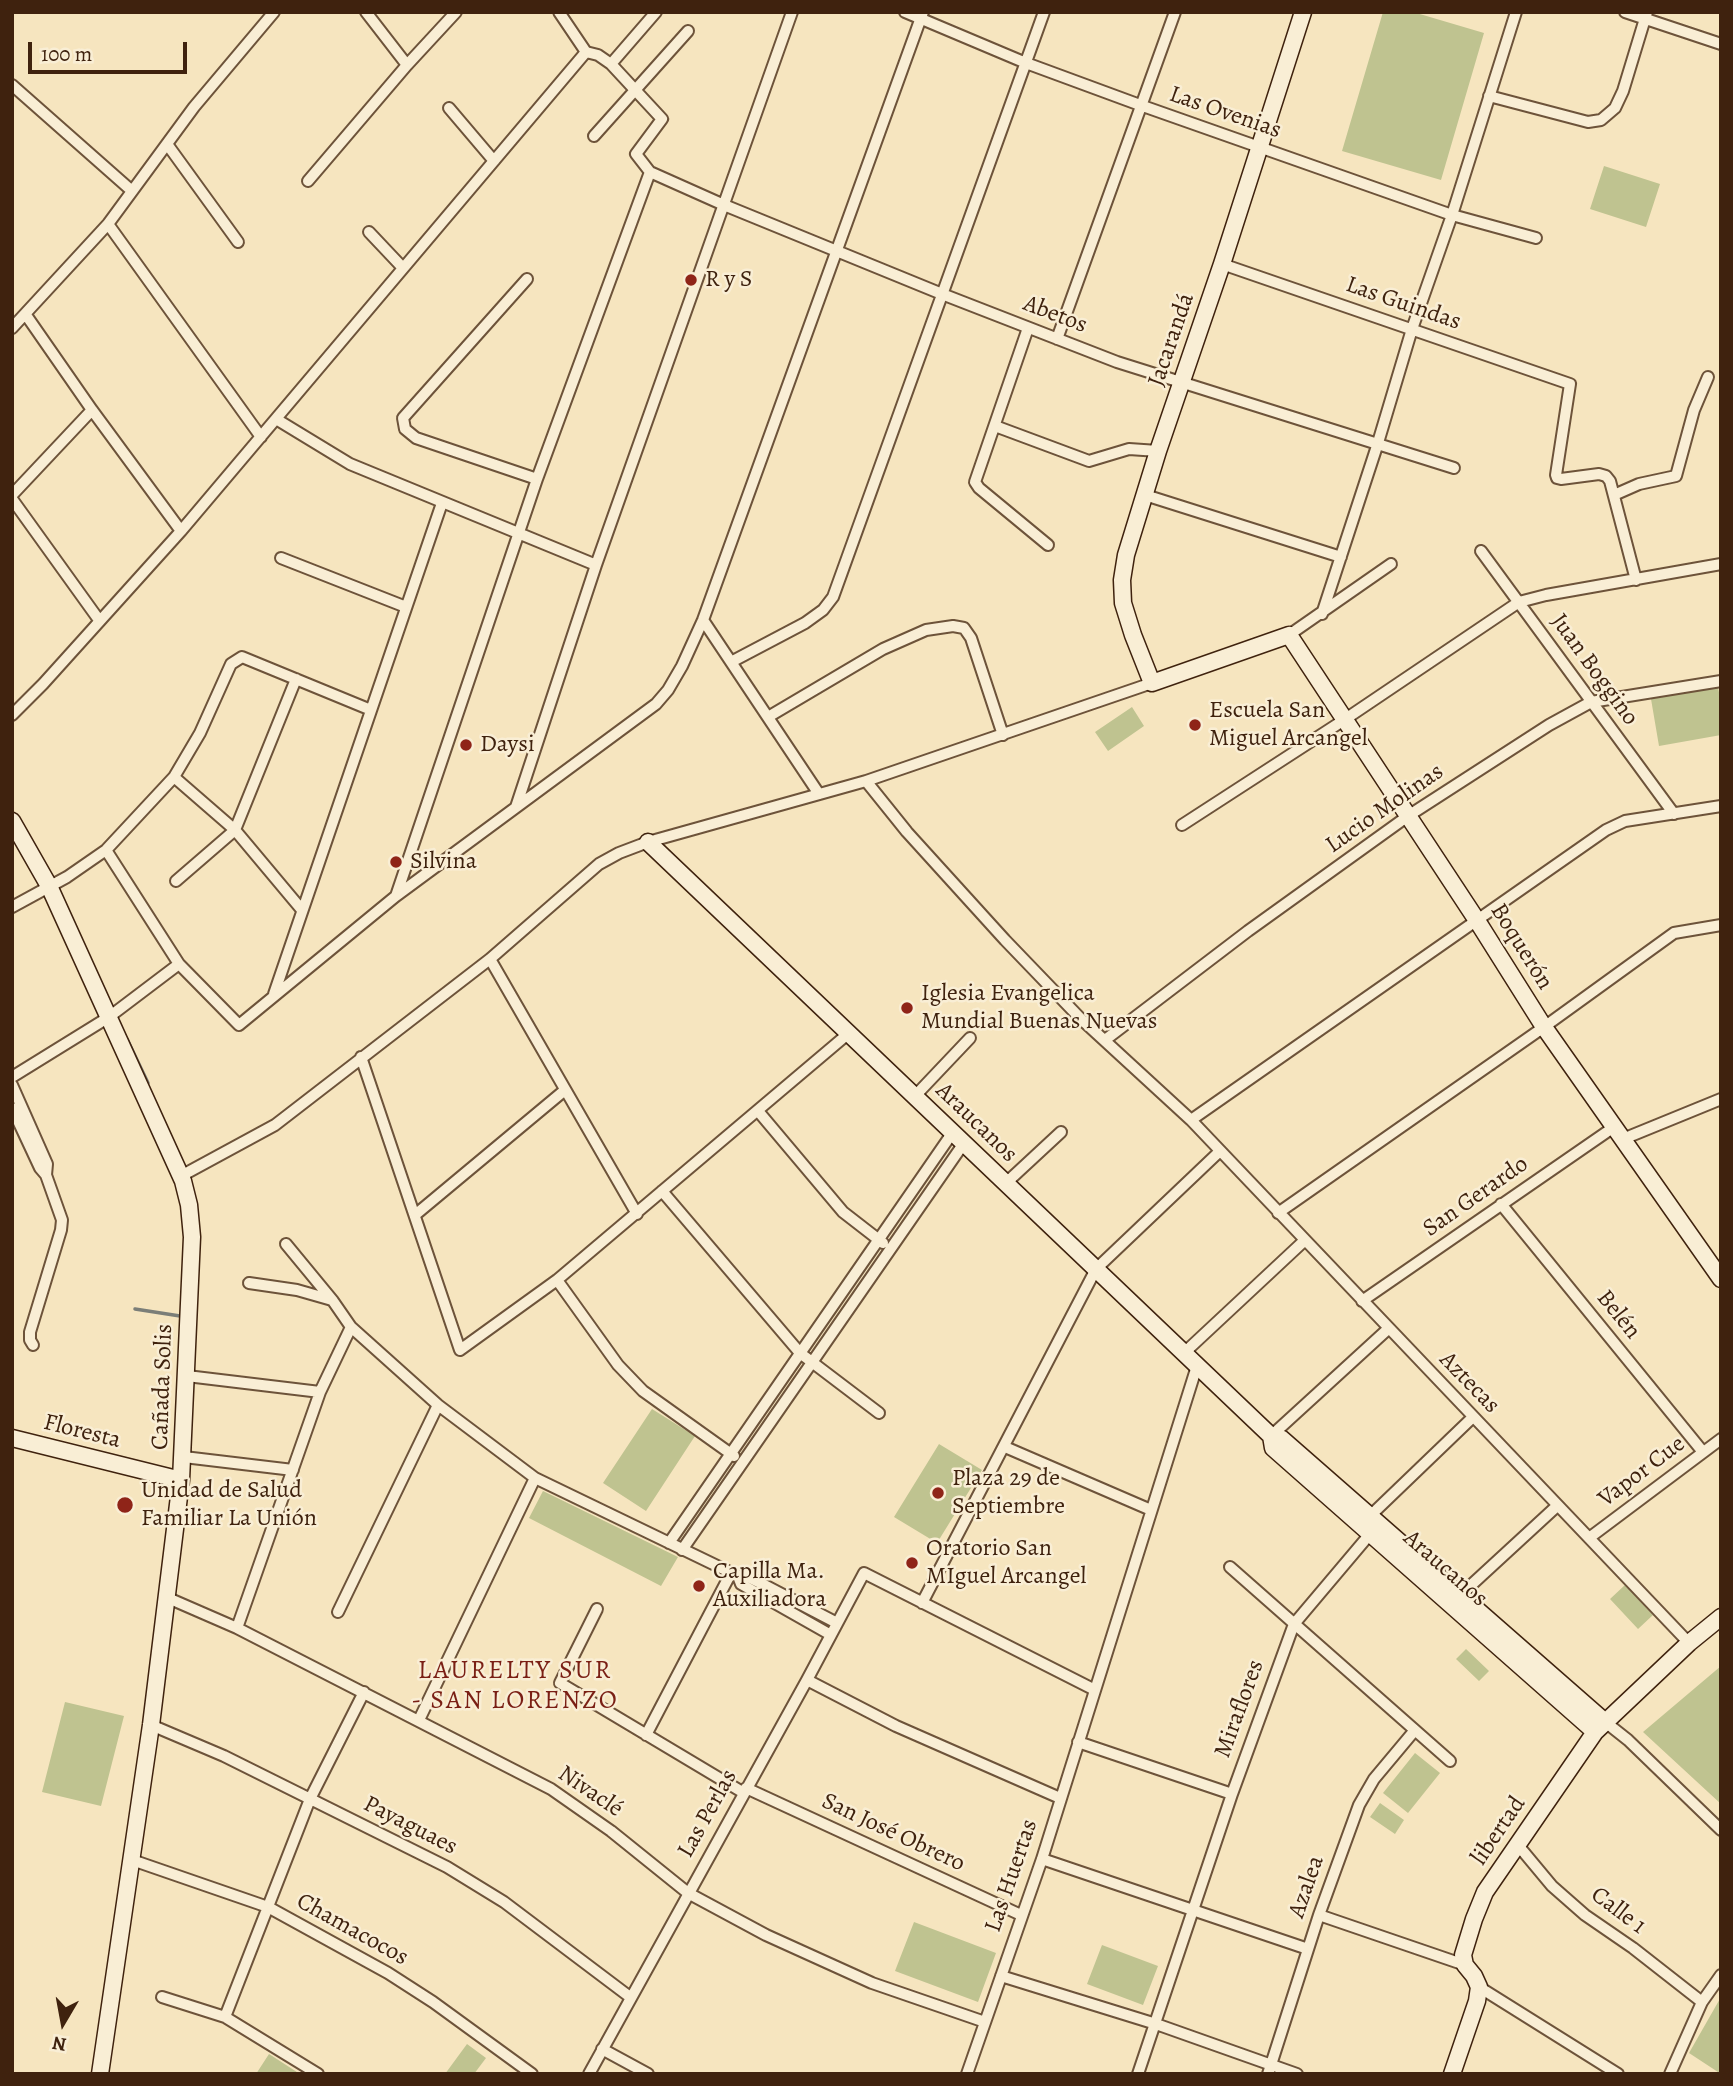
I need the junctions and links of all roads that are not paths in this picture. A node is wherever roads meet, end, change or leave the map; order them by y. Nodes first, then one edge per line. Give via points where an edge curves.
1 (366, 12) edge
2 (456, 12) edge
3 (559, 12) edge
4 (656, 12) edge
5 (792, 12) edge
6 (905, 12) edge
7 (1044, 12) edge
8 (1175, 12) edge
9 (1303, 12) edge
10 (1516, 12) edge
11 (1625, 12) edge
12 (270, 14) edge
13 (1646, 15) edge
14 (922, 16) edge
15 (688, 30) dead end
16 (1721, 44) edge
17 (586, 52) junction
18 (1026, 63) junction
19 (611, 64) junction
20 (407, 65) junction
21 (12, 85) edge
22 (635, 90) junction
23 (1489, 96) junction
24 (1140, 105) junction
25 (449, 108) dead end
26 (594, 136) dead end
27 (167, 144) junction
28 (1260, 148) junction
29 (494, 161) junction
30 (650, 172) junction
31 (308, 181) dead end
32 (132, 191) junction
33 (724, 205) junction
34 (1452, 215) junction
35 (108, 224) junction
36 (369, 232) dead end
37 (1536, 238) dead end
38 (238, 242) dead end
39 (837, 250) junction
40 (1222, 264) junction
41 (403, 268) junction
42 (527, 279) dead end
43 (942, 294) junction
44 (26, 315) junction
45 (12, 328) edge
46 (1028, 328) junction
47 (1412, 329) junction
48 (1056, 339) junction
49 (1708, 377) dead end
50 (1182, 382) junction
51 (92, 410) junction
52 (275, 419) junction
53 (995, 426) junction
54 (261, 437) junction
55 (1377, 446) junction
56 (1157, 452) junction
57 (1454, 468) dead end
58 (537, 479) junction
59 (1145, 495) junction
60 (1614, 495) junction
61 (12, 497) edge
62 (442, 503) junction
63 (181, 531) junction
64 (518, 534) junction
65 (1048, 545) dead end
66 (1481, 551) dead end
67 (1341, 557) junction
68 (281, 558) dead end
69 (1391, 564) dead end
70 (1721, 564) edge
71 (596, 565) junction
72 (1636, 580) junction
73 (1519, 602) junction
74 (406, 607) junction
75 (1322, 614) junction
76 (100, 620) junction
77 (703, 620) junction
78 (1289, 635) junction
79 (731, 662) junction
80 (296, 679) junction
81 (1721, 681) edge
82 (1152, 684) junction
83 (1591, 702) junction
84 (371, 709) junction
85 (12, 715) edge
86 (768, 717) junction
87 (1345, 720) junction
88 (1003, 735) junction
89 (174, 777) junction
90 (866, 781) junction
91 (819, 794) junction
92 (1721, 806) edge
93 (516, 807) junction
94 (1674, 814) junction
95 (1408, 816) junction
96 (12, 821) edge
97 (1182, 825) dead end
98 (235, 830) junction
99 (648, 842) junction
100 (106, 850) junction
101 (176, 881) dead end
102 (49, 886) junction
103 (396, 896) junction
104 (12, 907) edge
105 (302, 910) junction
106 (1476, 919) junction
107 (1721, 925) edge
108 (490, 959) junction
109 (179, 964) junction
110 (274, 994) junction
111 (109, 1017) junction
112 (1544, 1027) junction
113 (849, 1033) junction
114 (970, 1038) dead end
115 (1105, 1040) junction
116 (361, 1057) junction
117 (12, 1077) edge
118 (12, 1085) edge
119 (565, 1090) junction
120 (915, 1096) junction
121 (1721, 1099) edge
122 (12, 1108) edge
123 (758, 1111) junction
124 (1191, 1120) junction
125 (1061, 1132) dead end
126 (1618, 1133) junction
127 (959, 1138) junction
128 (1219, 1152) junction
129 (46, 1175) junction
130 (181, 1177) junction
131 (1006, 1183) junction
132 (662, 1191) junction
133 (1501, 1205) junction
134 (1278, 1213) junction
135 (637, 1214) junction
136 (415, 1215) junction
137 (879, 1240) junction
138 (1304, 1241) junction
139 (286, 1244) dead end
140 (892, 1248) junction
141 (1096, 1269) junction
142 (1721, 1279) edge
143 (557, 1280) junction
144 (250, 1283) dead end
145 (333, 1301) junction
146 (1362, 1301) junction
147 (351, 1327) junction
148 (1388, 1329) junction
149 (33, 1345) dead end
150 (800, 1353) junction
151 (1184, 1353) junction
152 (811, 1363) junction
153 (1197, 1366) junction
154 (187, 1376) junction
155 (320, 1392) junction
156 (438, 1405) junction
157 (879, 1413) dead end
158 (1473, 1417) junction
159 (1272, 1437) junction
160 (12, 1438) edge
161 (1721, 1439) edge
162 (1005, 1447) junction
163 (1703, 1452) junction
164 (731, 1454) junction
165 (184, 1457) junction
166 (743, 1462) junction
167 (293, 1469) junction
168 (535, 1478) junction
169 (181, 1480) junction
170 (1557, 1506) junction
171 (1152, 1510) junction
172 (1370, 1516) junction
173 (1370, 1534) junction
174 (1589, 1538) junction
175 (669, 1543) junction
176 (682, 1549) junction
177 (1230, 1567) dead end
178 (734, 1575) junction
179 (168, 1598) junction
180 (1455, 1600) junction
181 (922, 1603) junction
182 (597, 1609) dead end
183 (338, 1612) dead end
184 (1721, 1617) edge
185 (837, 1623) junction
186 (1294, 1624) junction
187 (237, 1628) junction
188 (831, 1635) junction
189 (1689, 1643) junction
190 (807, 1680) junction
191 (1095, 1690) junction
192 (364, 1692) junction
193 (419, 1720) junction
194 (151, 1725) junction
195 (1599, 1726) junction
196 (1415, 1730) junction
197 (646, 1735) junction
198 (1078, 1742) junction
199 (1450, 1761) dead end
200 (745, 1790) junction
201 (1232, 1794) junction
202 (1060, 1798) junction
203 (310, 1799) junction
204 (1721, 1830) edge
205 (1517, 1844) junction
206 (1042, 1859) junction
207 (132, 1860) junction
208 (688, 1893) junction
209 (268, 1907) junction
210 (1193, 1908) junction
211 (1021, 1915) junction
212 (1319, 1915) junction
213 (1308, 1949) junction
214 (1465, 1965) junction
215 (1721, 1975) edge
216 (1001, 1976) junction
217 (1479, 1987) junction
218 (162, 1997) dead end
219 (630, 1997) junction
220 (1702, 2002) junction
221 (225, 2017) junction
222 (985, 2022) junction
223 (1156, 2024) junction
224 (602, 2049) junction
225 (1270, 2069) edge
226 (100, 2074) edge
227 (318, 2074) edge
228 (533, 2074) edge
229 (589, 2074) edge
230 (648, 2074) edge
231 (967, 2074) edge
232 (1138, 2074) edge
233 (1297, 2074) edge
234 (1452, 2074) edge
235 (1618, 2074) edge
236 (1670, 2074) edge

1 - 20 street
2 - 20 street
3 - 17 street
4 - 19 street
5 - 33 street
6 - 14 street, Las Ovenias
7 - 18 street
8 - 24 street
9 - 28 street, Jacarandá
10 - 23 street
11 - 13 street
12 - 27 street
13 - 16 street
13 - 23 street via 1623,91 1615,108 1601,120 1588,122
14 - 18 street, Las Ovenias
14 - 39 street
15 - 22 street
17 - 19 street
17 - 29 street
18 - 24 street, Las Ovenias
18 - 43 street
19 - 22 street
20 - 31 street
21 - 32 street
22 - 26 street
22 - 30 street via 662,119 636,154
23 - 34 street
24 - 28 street, Las Ovenias
24 - 48 street
25 - 29 street
27 - 32 street
27 - 38 street
28 - 34 street, Las Ovenias
28 - 40 street, Jacarandá
29 - 41 street
30 - 33 street, Abetos
30 - 58 street
32 - 35 street
33 - 39 street, Abetos
33 - 71 street
34 - 37 street, Las Ovenias
34 - 47 street
35 - 44 street
35 - 54 street
36 - 41 street
39 - 43 street, Abetos
39 - 77 street
40 - 47 street, Las Guindas
40 - 50 street, Jacarandá
41 - 52 street
42 - 58 street via 403,418 405,429 416,438
43 - 46 street, Abetos
43 - 79 street via 833,597 806,623
44 - 45 street
44 - 51 street
46 - 48 street, Abetos
46 - 53 street
47 - 55 street
47 - 60 street, Las Guindas via 1570,384 1557,478 1606,476
48 - 50 street, Abetos
49 - 60 street via 1676,476
50 - 55 street, Abetos
50 - 56 street, Jacarandá
51 - 61 street
51 - 63 street
52 - 54 street
52 - 62 street via 324,451
53 - 56 street via 1089,461 1129,449
53 - 65 street via 975,482
54 - 63 street
55 - 57 street, Abetos
55 - 67 street
56 - 59 street, Jacarandá
58 - 64 street
59 - 67 street
59 - 82 street, Jacarandá via 1122,580 1123,603
60 - 72 street
61 - 76 street
62 - 64 street
62 - 74 street
63 - 76 street
64 - 71 street
64 - 103 street
66 - 73 street, Juan Boggino
67 - 75 street
68 - 74 street
69 - 75 street
70 - 72 street
71 - 93 street
72 - 73 street
73 - 83 street, Juan Boggino
73 - 87 street
74 - 84 street
75 - 78 street
76 - 85 street
77 - 79 street
77 - 93 street via 682,666 656,705
78 - 82 street
78 - 87 street, Boquerón
79 - 86 street
80 - 84 street
80 - 89 street via 243,657 231,663 200,733
80 - 98 street
81 - 83 street, Lucio Molinas
82 - 88 street
83 - 94 street, Juan Boggino
83 - 95 street, Lucio Molinas
84 - 105 street
86 - 88 street via 883,649 926,630 953,626 964,628 971,638
86 - 91 street
87 - 95 street, Boquerón
87 - 97 street
88 - 90 street
89 - 98 street
89 - 100 street
90 - 91 street
90 - 115 street, Aztecas via 1005,940
91 - 99 street
92 - 94 street
93 - 103 street
94 - 106 street via 1625,821 1606,830
95 - 106 street, Boquerón
95 - 115 street, Lucio Molinas
96 - 102 street, Cañada Solis
98 - 101 street
98 - 105 street
99 - 108 street via 599,864
99 - 113 street, Araucanos
100 - 102 street
100 - 109 street
102 - 104 street
102 - 111 street, Cañada Solis
103 - 110 street
105 - 110 street
106 - 112 street, Boquerón
106 - 124 street
107 - 112 street via 1674,933
108 - 116 street
108 - 119 street
109 - 110 street via 239,1025
109 - 111 street
111 - 117 street
111 - 130 street, Cañada Solis
112 - 126 street, Boquerón
112 - 134 street
113 - 120 street, Araucanos
113 - 123 street
114 - 120 street
115 - 124 street, Aztecas
116 - 130 street via 275,1125
116 - 136 street
118 - 129 street via 47,1164
119 - 135 street
119 - 136 street
120 - 127 street, Araucanos
121 - 126 street, San Gerardo
122 - 129 street
123 - 132 street
123 - 137 street via 843,1212
124 - 128 street, Aztecas
125 - 131 street
126 - 133 street, San Gerardo
126 - 142 street, Boquerón
127 - 131 street, Araucanos
127 - 137 street
127 - 140 street
128 - 134 street, Aztecas
128 - 141 street
129 - 149 street via 62,1220 30,1332
130 - 154 street, Cañada Solis via 192,1237
131 - 141 street, Araucanos
132 - 135 street
132 - 150 street
133 - 146 street, San Gerardo
133 - 163 street, Belén
134 - 138 street, Aztecas
135 - 143 street
136 - 143 street via 460,1350
137 - 140 street
137 - 150 street
138 - 146 street, Aztecas
138 - 151 street
139 - 145 street
140 - 152 street
141 - 151 street, Araucanos
141 - 162 street
143 - 164 street via 618,1366 643,1391
144 - 145 street
145 - 147 street
146 - 148 street, Aztecas
147 - 155 street
147 - 156 street
148 - 158 street, Aztecas
148 - 159 street
150 - 152 street
150 - 164 street
151 - 153 street, Araucanos
152 - 157 street
152 - 166 street
153 - 159 street, Araucanos
153 - 171 street, Las Huertas
154 - 155 street
154 - 165 street, Cañada Solis
155 - 167 street
156 - 168 street
156 - 183 street
158 - 170 street, Aztecas
158 - 172 street
159 - 172 street, Araucanos via 1282,1439
159 - 173 street, Araucanos via 1273,1448
160 - 169 street, Floresta
161 - 163 street, Vapor Cue
162 - 171 street
162 - 181 street
163 - 174 street, Vapor Cue
164 - 166 street
164 - 175 street
165 - 167 street
165 - 169 street, Cañada Solis
166 - 176 street
167 - 187 street
168 - 175 street
168 - 193 street
169 - 179 street, Cañada Solis
170 - 174 street, Aztecas
170 - 180 street
171 - 191 street, Las Huertas
172 - 173 street
172 - 180 street, Araucanos
173 - 180 street, Araucanos
173 - 186 street, Miraflores
174 - 189 street, Aztecas
175 - 176 street
176 - 178 street
177 - 186 street
178 - 185 street via 745,1575
178 - 188 street via 741,1584
178 - 197 street
179 - 187 street, Nivaclé
179 - 194 street, Cañada Solis
180 - 195 street, Araucanos
181 - 185 street, Las Perlas via 864,1573
181 - 191 street
182 - 197 street, San José Obrero via 560,1683
184 - 189 street, libertad
185 - 188 street, Las Perlas
186 - 196 street
186 - 201 street, Miraflores
187 - 192 street, Nivaclé
188 - 190 street, Las Perlas
189 - 195 street, libertad
190 - 200 street, Las Perlas
190 - 202 street via 896,1726
191 - 198 street, Las Huertas
192 - 193 street, Nivaclé
192 - 203 street
193 - 208 street, Nivaclé via 551,1789
194 - 203 street, Payaguaes
194 - 207 street, Cañada Solis
195 - 204 street via 1628,1740
195 - 205 street, libertad
196 - 199 street
196 - 212 street, Azalea via 1374,1779 1359,1805
197 - 200 street, San José Obrero
198 - 201 street
198 - 202 street, Las Huertas
200 - 208 street, Las Perlas
200 - 211 street, San José Obrero
201 - 210 street, Miraflores
202 - 206 street, Las Huertas
203 - 209 street
203 - 219 street, Payaguaes via 447,1867 504,1902
205 - 214 street, libertad via 1485,1892 1463,1955
205 - 220 street, Calle 1 via 1552,1886 1585,1915
206 - 210 street
206 - 211 street, Las Huertas
207 - 209 street, Chamacocos
207 - 226 street, Cañada Solis
208 - 219 street, Las Perlas
208 - 222 street, Nivaclé via 872,1983
209 - 221 street
209 - 228 street, Chamacocos via 388,1973
210 - 213 street
210 - 223 street, Miraflores
211 - 216 street, Las Huertas
212 - 213 street, Azalea
212 - 214 street
213 - 225 street, Azalea
214 - 217 street
215 - 220 street
216 - 222 street, Las Huertas
216 - 223 street
217 - 234 street
217 - 235 street
218 - 221 street
219 - 224 street, Las Perlas
220 - 236 street
221 - 227 street
222 - 231 street, Las Huertas
223 - 225 street
223 - 232 street, Miraflores
224 - 229 street, Las Perlas
224 - 230 street
225 - 233 street

